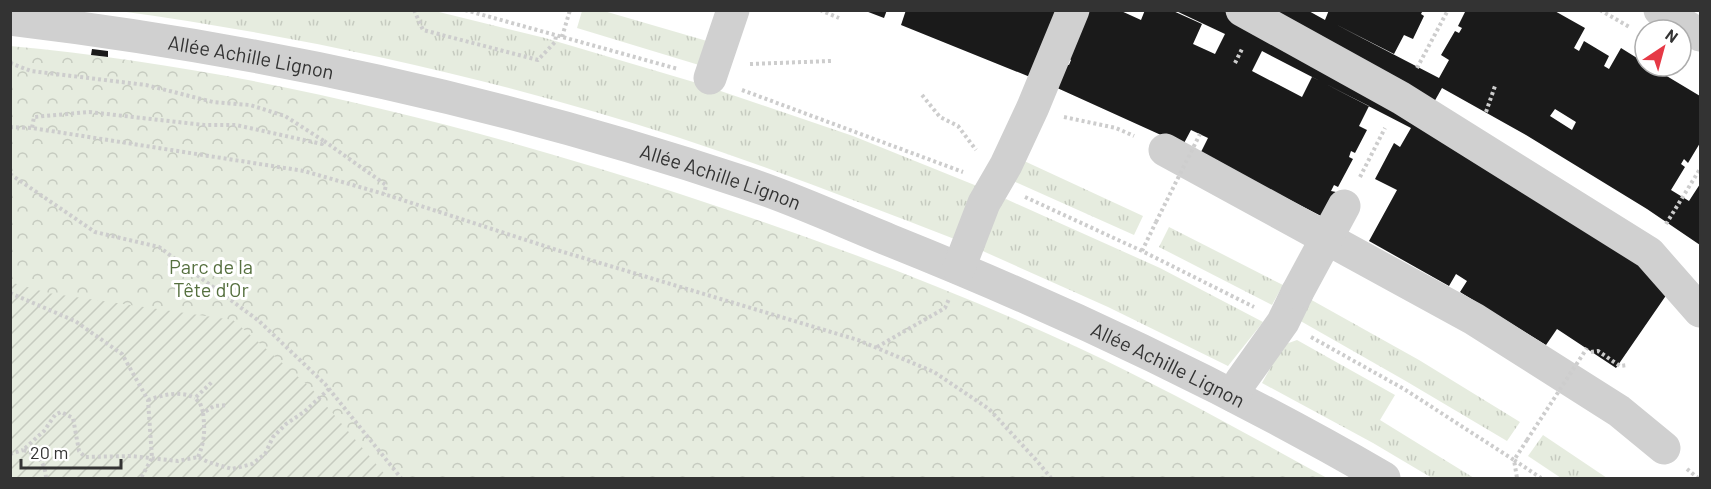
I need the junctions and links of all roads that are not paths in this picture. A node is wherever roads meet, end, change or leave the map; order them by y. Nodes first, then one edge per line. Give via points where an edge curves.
1 (733, 10) edge
2 (1073, 10) edge
3 (1242, 10) edge
4 (10, 19) edge
5 (715, 63) dead end
6 (1165, 150) road end
7 (1344, 206) dead end
8 (954, 283) junction
9 (1701, 311) edge
10 (1234, 396) junction
11 (1664, 448) dead end
12 (1384, 478) edge

1 - 5 street
2 - 8 street via 1033,108 984,203
3 - 9 street via 1401,98 1649,253
4 - 8 street, Allée Achille Lignon via 215,48 406,87 563,126 749,184
6 - 11 street via 1474,319 1619,411
7 - 10 street, bridge via 1290,307
8 - 10 street, Allée Achille Lignon via 1091,326
10 - 12 street, Allée Achille Lignon

